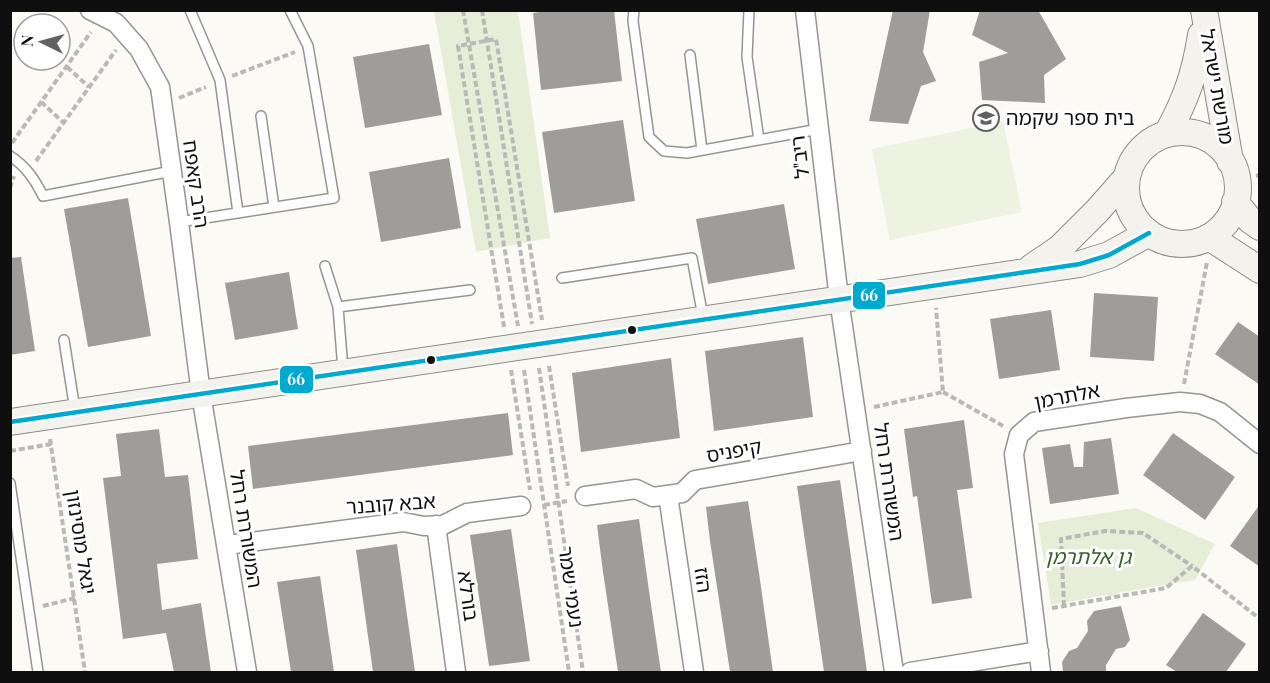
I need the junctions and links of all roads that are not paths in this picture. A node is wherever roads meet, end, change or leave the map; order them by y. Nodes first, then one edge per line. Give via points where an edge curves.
1 (190, 10) edge
2 (290, 10) edge
3 (634, 10) edge
4 (749, 10) edge
5 (805, 10) edge
6 (1204, 12) edge
7 (112, 19) edge
8 (690, 55) dead end
9 (261, 116) dead end
10 (819, 129) junction
11 (1167, 134) junction
12 (759, 140) junction
13 (702, 150) junction
14 (10, 156) edge
15 (1230, 161) junction
16 (172, 171) junction
17 (1127, 177) junction
18 (1235, 202) junction
19 (274, 207) junction
20 (238, 213) junction
21 (179, 222) junction
22 (1260, 227) edge
23 (1149, 233) junction
24 (1209, 244) junction
25 (325, 266) dead end
26 (1260, 270) edge
27 (1025, 271) junction
28 (562, 278) dead end
29 (470, 290) dead end
30 (839, 299) junction
31 (338, 308) junction
32 (703, 319) junction
33 (64, 340) dead end
34 (343, 373) junction
35 (201, 394) junction
36 (75, 412) junction
37 (10, 422) edge
38 (1260, 444) edge
39 (862, 451) junction
40 (10, 483) edge
41 (668, 495) junction
42 (578, 498) road end
43 (526, 506) road end
44 (13, 525) edge
45 (436, 525) junction
46 (227, 545) junction
47 (1038, 651) junction
48 (38, 672) edge
49 (247, 672) edge
50 (456, 672) edge
51 (694, 672) edge
52 (894, 672) edge
53 (910, 672) edge
54 (1041, 672) edge

1 - 20 lane via 220,80
2 - 19 lane via 308,46 334,198
3 - 13 lane via 649,137 664,151
4 - 12 lane via 747,57
5 - 10 street, ריב"ל
6 - 11 street, מורשת ישראל via 1196,65 1183,104
6 - 15 street, מורשת ישראל
7 - 16 street, הרב קאפח via 139,49 159,87
8 - 13 lane
9 - 19 lane
10 - 12 lane
10 - 30 street, ריב"ל
11 - 15 street via 1182,132 1203,137 1222,149
11 - 17 street via 1141,150
12 - 13 lane
14 - 16 lane via 28,172 43,196
15 - 18 street via 1238,186
16 - 21 street, הרב קאפח
17 - 23 street via 1130,208
17 - 27 street via 1060,249
18 - 22 street
18 - 24 street
19 - 20 lane
20 - 21 lane
21 - 35 street, הרב קאפח
23 - 24 street via 1179,244
23 - 27 street via 1080,264
24 - 26 street
25 - 31 lane
27 - 30 street
28 - 32 lane via 692,258
29 - 31 lane
30 - 32 street
30 - 39 street, המשוררת רחל
31 - 34 lane
32 - 34 street via 539,333
33 - 36 lane
34 - 35 street
35 - 36 street
35 - 46 street, המשוררת רחל
36 - 37 street
38 - 47 street, אלתרמן via 1220,412 1180,402 1034,422 1019,435 1014,454
39 - 41 street, קיפניס via 695,480 682,493
39 - 52 street, המשוררת רחל
40 - 44 lane
41 - 42 street via 653,497 636,489
41 - 51 street, הזז
43 - 45 street, אבא קובנר via 466,513
44 - 48 lane
45 - 46 street, אבא קובנר via 403,522
45 - 50 street, בורלא
46 - 49 street, המשוררת רחל
47 - 53 street
47 - 54 street, אלתרמן

